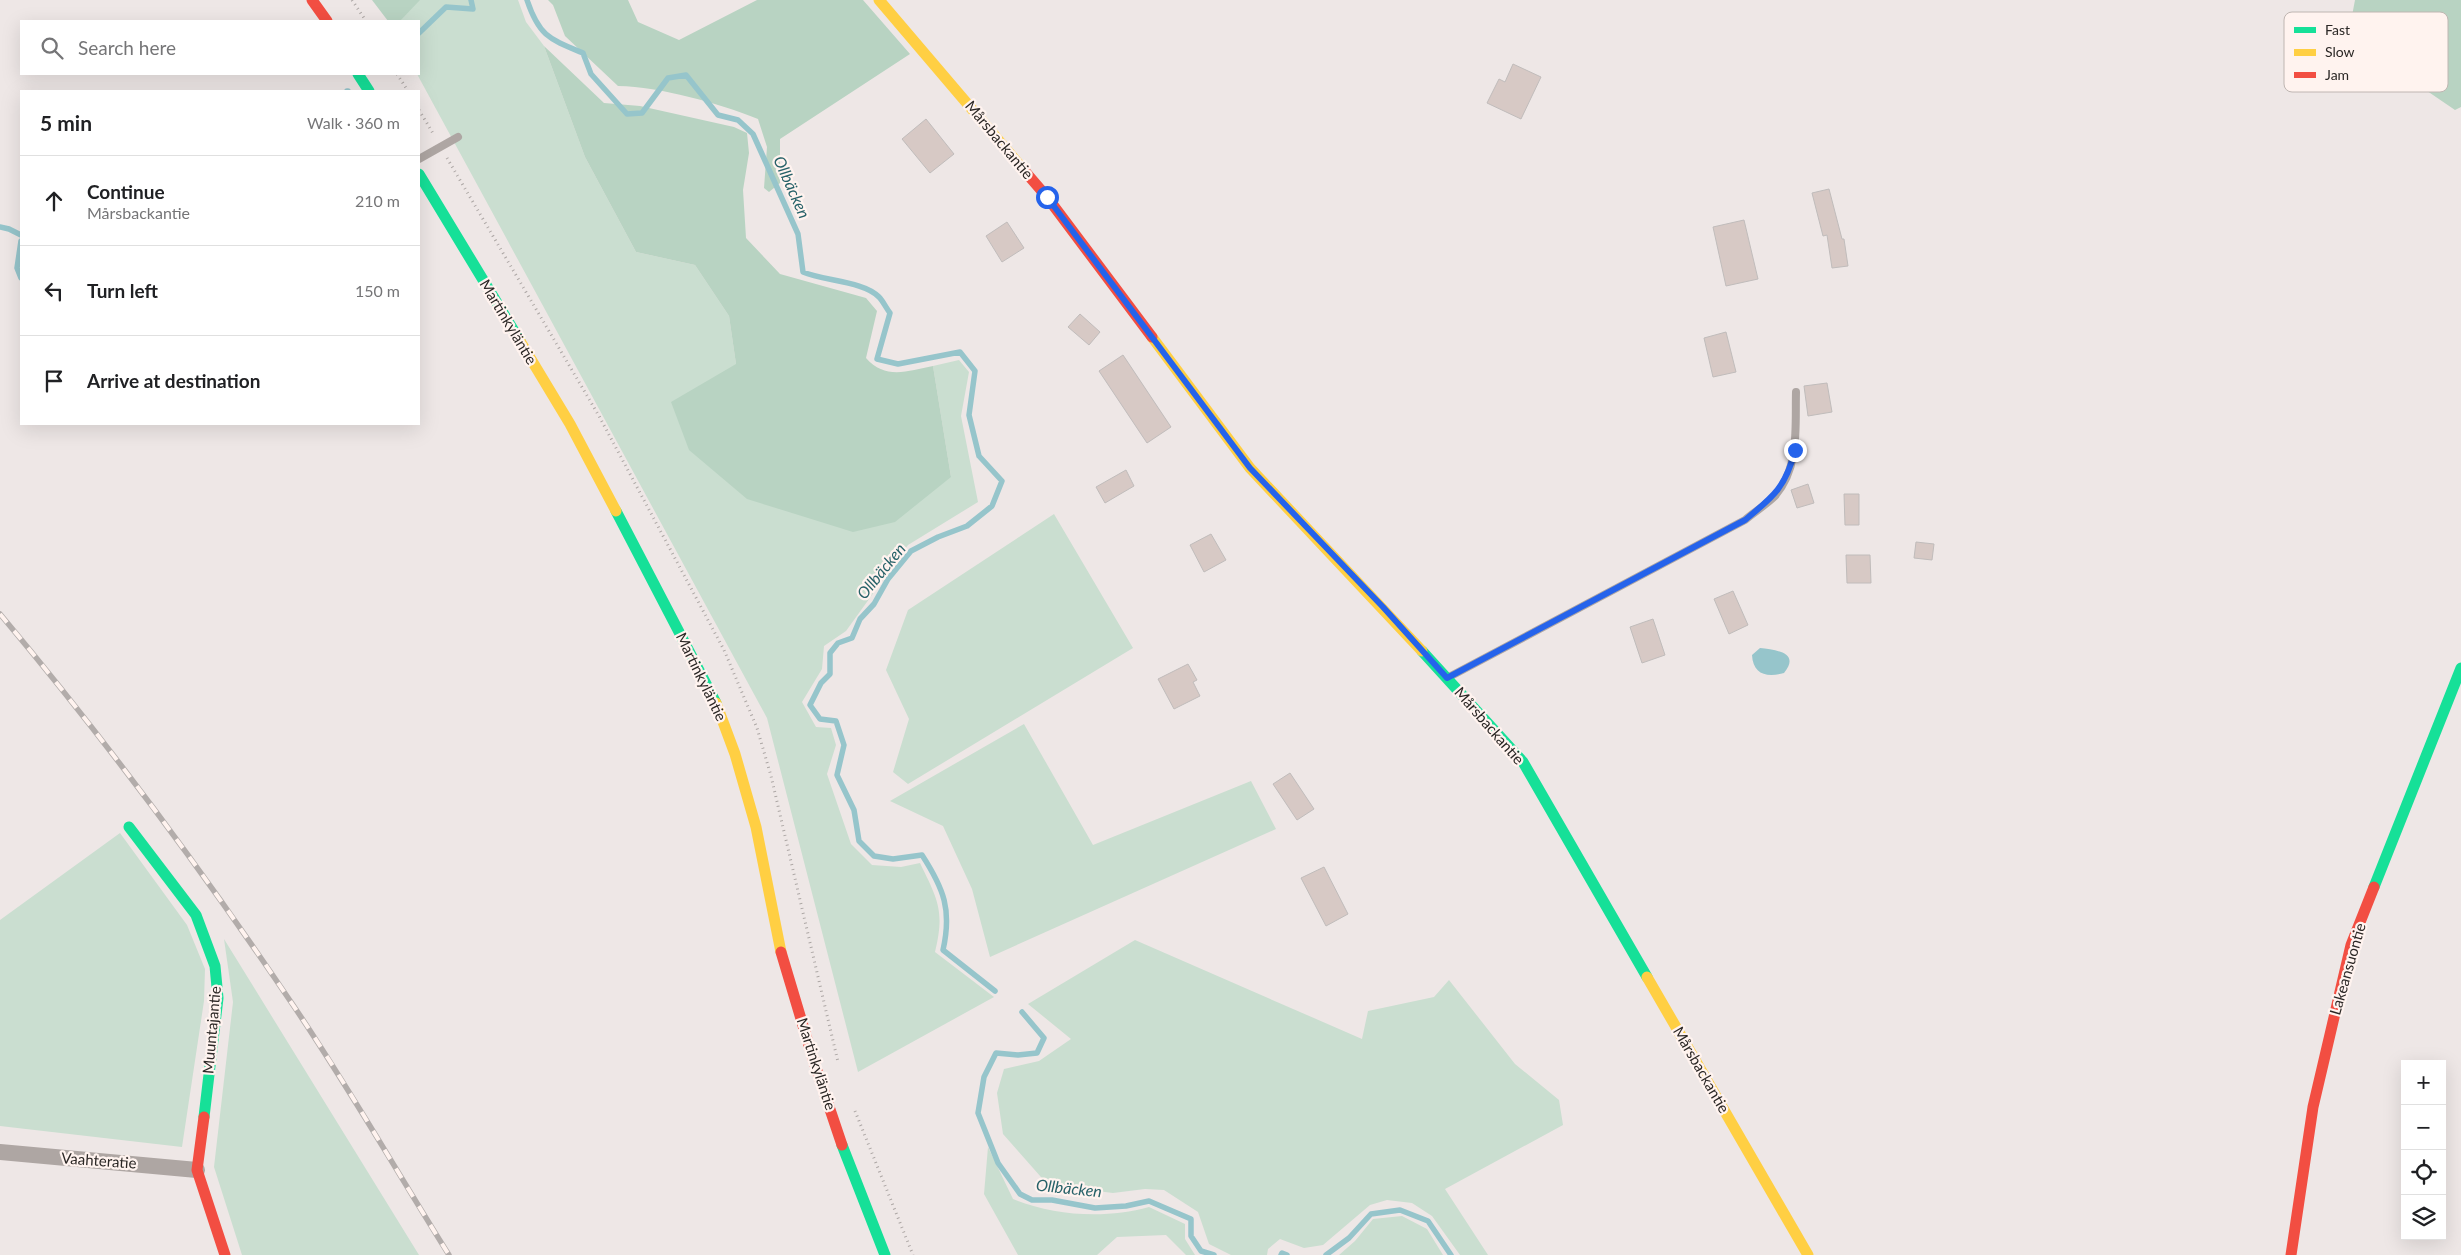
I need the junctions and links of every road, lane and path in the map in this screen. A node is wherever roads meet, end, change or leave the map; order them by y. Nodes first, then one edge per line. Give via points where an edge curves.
1 (312, 0) edge
2 (352, 0) edge
3 (879, 0) edge
4 (326, 20) edge
5 (365, 20) edge
6 (359, 75) edge
7 (398, 75) edge
8 (368, 90) edge
9 (407, 90) edge
10 (458, 137) dead end
11 (420, 158) edge
12 (420, 176) edge
13 (1796, 392) dead end
14 (2461, 668) edge
15 (1447, 678) junction
16 (129, 827) dead end
17 (0, 1152) edge
18 (197, 1170) junction
19 (225, 1255) edge
20 (885, 1255) edge
21 (1808, 1255) edge
22 (2290, 1255) edge

1 - 4 street
2 - 5 path
3 - 15 street, Mårsbackantie via 1047,197 1250,468
6 - 8 street
7 - 9 path
10 - 11 lane
12 - 20 street, Martinkyläntie via 570,424 715,700 756,827 776,935 850,1167
13 - 15 lane via 1795,450 1790,470 1775,495 1745,520
14 - 22 street, Lakeansuontie via 2351,945 2313,1107
15 - 21 street, Mårsbackantie via 1522,762
16 - 18 street, Muuntajantie via 196,915 215,966 218,998
17 - 18 street, Vaahteratie
18 - 19 street, Muuntajantie

